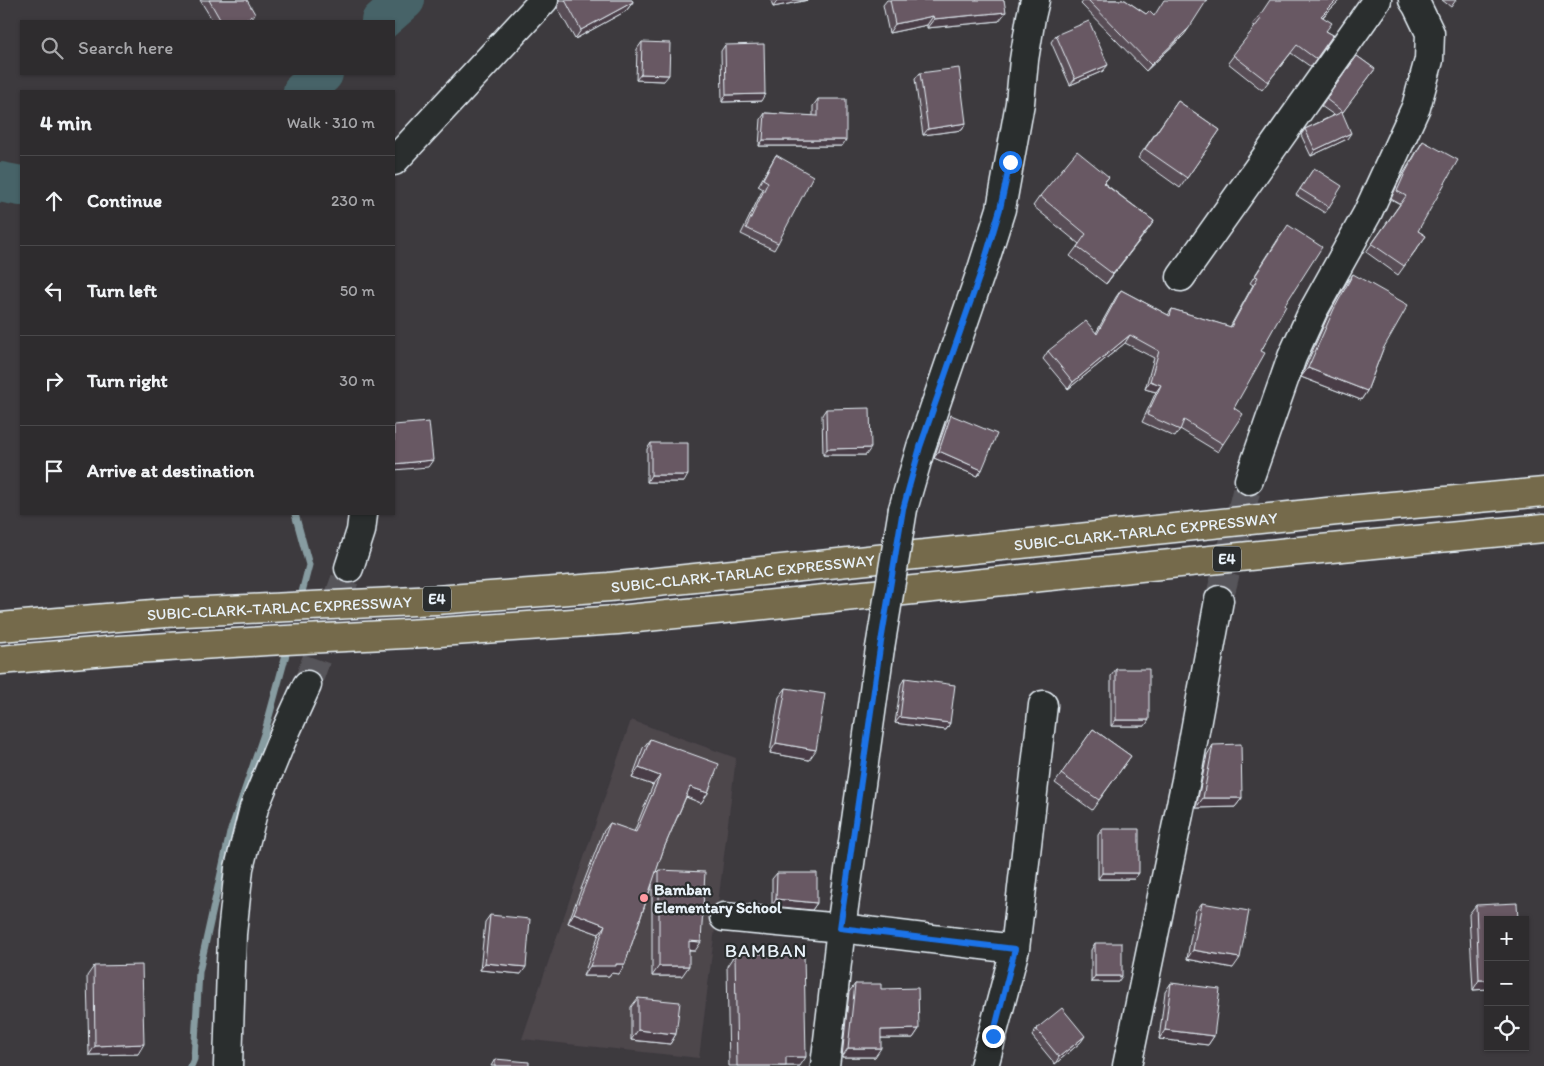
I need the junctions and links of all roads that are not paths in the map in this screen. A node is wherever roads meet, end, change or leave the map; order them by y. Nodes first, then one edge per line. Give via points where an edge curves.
1 (544, 0) edge
2 (1035, 0) edge
3 (1377, 0) edge
4 (1413, 0) edge
5 (395, 160) edge
6 (1181, 277) dead end
7 (1249, 480) tunnel mouth
8 (1544, 492) edge
9 (362, 515) edge
10 (1544, 528) edge
11 (349, 568) tunnel mouth
12 (1219, 600) tunnel mouth
13 (0, 626) edge
14 (0, 660) edge
15 (307, 685) tunnel mouth
16 (1043, 705) dead end
17 (724, 917) dead end
18 (840, 928) junction
19 (1015, 949) junction
20 (228, 1066) edge
21 (825, 1066) edge
22 (984, 1066) edge
23 (1127, 1066) edge

1 - 5 street
2 - 18 street, bridge via 1000,209 920,447 903,509
3 - 6 street
4 - 7 street via 1430,33 1429,60 1416,107 1367,214 1292,356
8 - 13 highway, SUBIC-CLARK-TARLAC EXPRESSWAY / E4 via 609,587
9 - 11 street
10 - 14 highway, SUBIC-CLARK-TARLAC EXPRESSWAY / E4 via 617,620
12 - 23 street
15 - 20 street via 254,808 239,868 232,934
16 - 19 street
17 - 18 street
18 - 19 street
18 - 21 street
19 - 22 street

